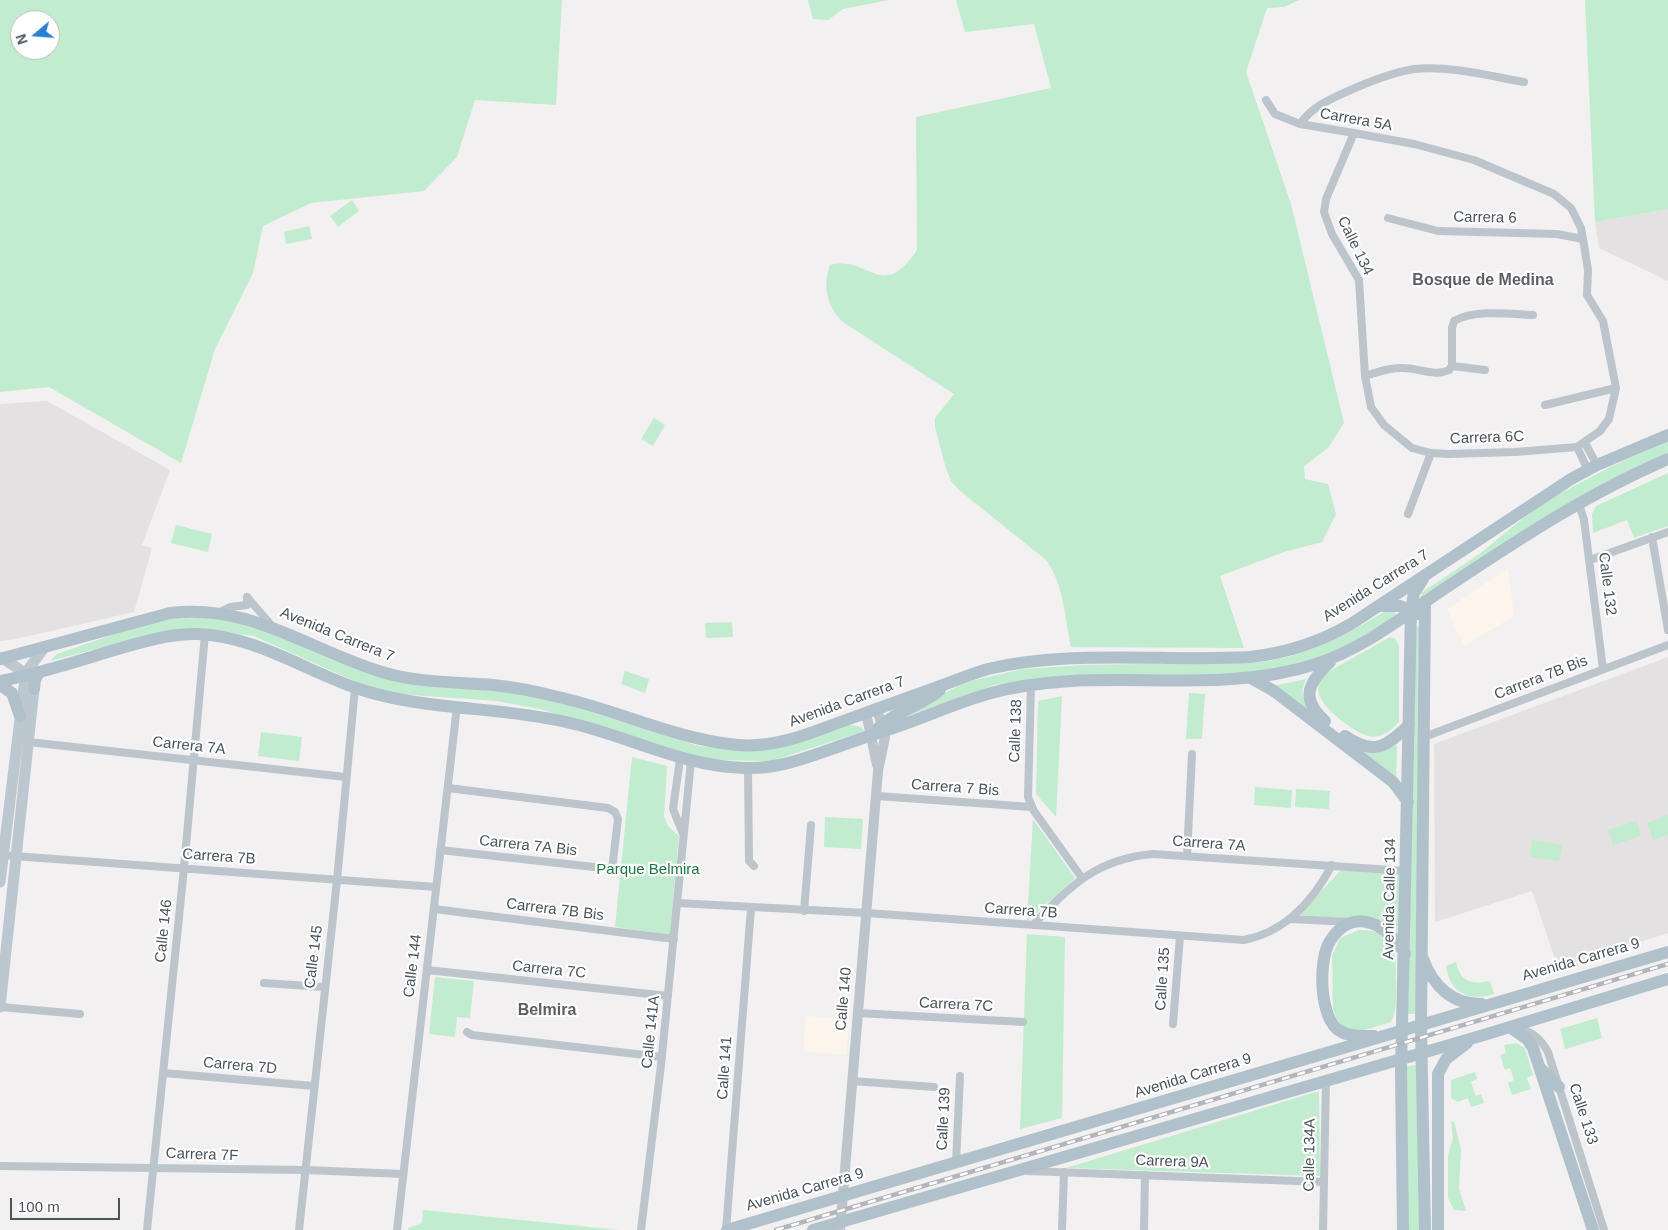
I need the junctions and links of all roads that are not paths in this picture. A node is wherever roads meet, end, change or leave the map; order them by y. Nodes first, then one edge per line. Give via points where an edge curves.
1 (1524, 82) dead end
2 (1266, 100) dead end
3 (1300, 124) junction
4 (1354, 133) junction
5 (1388, 218) dead end
6 (1583, 239) junction
7 (1533, 315) dead end
8 (1452, 366) junction
9 (1486, 370) dead end
10 (1365, 376) junction
11 (1616, 388) junction
12 (1545, 405) dead end
13 (1668, 435) edge
14 (1585, 443) junction
15 (1576, 447) junction
16 (1431, 453) junction
17 (1668, 460) edge
18 (1592, 468) junction
19 (1579, 504) junction
20 (1408, 514) dead end
21 (1668, 532) edge
22 (1652, 538) junction
23 (1590, 560) junction
24 (1427, 574) junction
25 (1425, 601) junction
26 (1379, 606) junction
27 (1411, 610) junction
28 (220, 612) junction
29 (1425, 620) junction
30 (273, 626) junction
31 (1668, 630) edge
32 (205, 634) junction
33 (1668, 645) edge
34 (47, 647) junction
35 (1, 658) edge
36 (1335, 658) junction
37 (53, 668) junction
38 (1603, 670) junction
39 (39, 672) junction
40 (26, 676) junction
41 (1251, 678) junction
42 (0, 681) edge
43 (946, 684) junction
44 (0, 685) edge
45 (1031, 685) junction
46 (355, 688) junction
47 (34, 689) junction
48 (457, 706) junction
49 (871, 711) junction
50 (20, 716) junction
51 (1409, 724) junction
52 (883, 727) junction
53 (872, 735) junction
54 (1424, 737) junction
55 (28, 742) junction
56 (1192, 754) dead end
57 (194, 760) junction
58 (686, 760) junction
59 (748, 769) junction
60 (878, 771) junction
61 (346, 777) junction
62 (448, 788) junction
63 (877, 796) junction
64 (1408, 802) junction
65 (1032, 807) junction
66 (811, 825) dead end
67 (684, 836) junction
68 (440, 850) junction
69 (1, 855) edge
70 (17, 856) junction
71 (1187, 856) junction
72 (1332, 865) junction
73 (754, 866) dead end
74 (184, 868) junction
75 (1407, 871) junction
76 (1082, 878) junction
77 (337, 880) junction
78 (0, 882) edge
79 (436, 887) junction
80 (677, 903) junction
81 (751, 908) junction
82 (434, 909) junction
83 (804, 911) junction
84 (867, 913) junction
85 (1291, 918) junction
86 (1357, 922) junction
87 (1033, 926) junction
88 (1180, 936) junction
89 (674, 939) junction
90 (1668, 952) edge
91 (1405, 954) junction
92 (1422, 954) junction
93 (427, 970) junction
94 (1668, 979) edge
95 (264, 983) dead end
96 (324, 987) junction
97 (668, 996) junction
98 (1490, 1004) junction
99 (0, 1007) edge
100 (858, 1013) junction
101 (80, 1014) dead end
102 (1023, 1022) dead end
103 (1173, 1024) dead end
104 (1421, 1026) junction
105 (1510, 1027) junction
106 (1402, 1031) junction
107 (467, 1032) dead end
108 (1386, 1036) junction
109 (1477, 1037) junction
110 (1421, 1052) junction
111 (662, 1057) junction
112 (1401, 1058) junction
113 (1540, 1067) junction
114 (164, 1073) junction
115 (960, 1076) dead end
116 (1326, 1080) junction
117 (852, 1081) junction
118 (314, 1086) junction
119 (934, 1087) dead end
120 (1559, 1087) junction
121 (1423, 1113) junction
122 (1437, 1148) junction
123 (956, 1163) junction
124 (0, 1166) edge
125 (154, 1167) junction
126 (305, 1170) junction
127 (1019, 1171) junction
128 (1064, 1172) junction
129 (403, 1174) junction
130 (1145, 1175) junction
131 (1324, 1182) junction
132 (843, 1196) junction
133 (841, 1226) edge
134 (147, 1230) edge
135 (299, 1230) edge
136 (397, 1230) edge
137 (641, 1230) edge
138 (727, 1230) edge
139 (813, 1230) edge
140 (1062, 1230) edge
141 (1144, 1230) edge
142 (1323, 1230) edge
143 (1404, 1230) edge
144 (1425, 1230) edge
145 (1438, 1230) edge
146 (1593, 1230) edge
147 (1604, 1230) edge

1 - 3 street, Carrera 5A via 1416,69 1390,75 1337,96 1307,113
2 - 3 street via 1275,114
3 - 4 street, Carrera 5A
4 - 6 street, Carrera 5A via 1474,160 1554,194 1571,208
4 - 10 street, Calle 134 via 1326,199 1324,212 1332,234 1358,280
5 - 6 street, Carrera 6 via 1438,231 1540,233
6 - 11 street, Carrera 5A via 1588,270 1587,295 1603,321
7 - 8 street via 1463,316 1454,320
8 - 9 street
8 - 10 street via 1438,373 1392,368
10 - 16 street, Carrera 6C via 1371,407 1384,425 1412,448
11 - 12 street
11 - 14 street, Carrera 6C via 1609,419
13 - 18 main road, Avenida Carrera 7
14 - 15 street, Carrera 6C
14 - 18 street
15 - 16 street, Carrera 6C via 1516,452
15 - 18 street
16 - 20 street
17 - 19 main road
18 - 24 main road, Avenida Carrera 7 via 1540,498
19 - 23 street, Calle 132
19 - 25 main road via 1516,540
21 - 22 street
22 - 23 street
22 - 31 street
23 - 38 street, Calle 132
24 - 26 main road, Avenida Carrera 7
24 - 27 main road, Avenida Calle 134 via 1414,591
25 - 27 main road
25 - 29 main road
26 - 27 main road via 1395,605
26 - 43 main road, Avenida Carrera 7 via 1333,634 1268,655 1040,662 986,670
27 - 29 main road
27 - 36 main road
27 - 51 main road, Avenida Calle 134
28 - 30 main road, Avenida Carrera 7
28 - 30 street via 247,605 247,597
28 - 34 main road, Avenida Carrera 7 via 170,613
29 - 54 main road
30 - 49 main road, Avenida Carrera 7 via 318,648 386,673 410,679 497,686 557,696 708,741 740,745 775,744
32 - 37 main road via 169,636
32 - 46 main road via 258,646
32 - 57 street, Calle 146
33 - 38 street, Carrera 7B Bis
34 - 35 main road, Avenida Carrera 7
34 - 37 main road via 46,656
34 - 40 main road via 31,664
35 - 40 main road
36 - 41 main road
36 - 51 main road via 1310,685 1310,704 1320,716 1366,748 1383,745
37 - 39 main road
38 - 54 street, Carrera 7B Bis
39 - 40 main road
39 - 47 main road via 34,680
40 - 42 main road
40 - 47 main road
40 - 50 main road
41 - 45 main road
41 - 64 main road via 1274,691 1393,782
43 - 49 main road, Avenida Carrera 7
43 - 52 main road via 926,701 894,714
44 - 50 main road via 12,693
45 - 52 main road via 981,696
45 - 65 street, Calle 138 via 1028,792
46 - 48 main road via 411,702
46 - 61 street, Calle 145
47 - 55 main road
48 - 58 main road via 502,710 572,723
48 - 62 street, Calle 144
49 - 52 street, Calle 140
49 - 53 street, Calle 140
50 - 69 main road
51 - 64 main road, Avenida Calle 134
52 - 53 main road
52 - 60 street, Calle 140
53 - 59 main road via 791,763
53 - 60 street, Calle 140
54 - 92 main road
55 - 57 street, Carrera 7A
55 - 70 main road
56 - 71 street
57 - 61 street, Carrera 7A
57 - 74 street, Calle 146
58 - 59 main road
58 - 67 street, Calle 141A
58 - 67 street, Calle 141A via 673,809
59 - 73 street via 749,861
60 - 63 street, Calle 140
61 - 77 street, Calle 145
62 - 68 street, Calle 144
62 - 68 street, Carrera 7A Bis via 608,808 618,819 612,869
63 - 65 street, Carrera 7 Bis
63 - 84 street, Calle 140
64 - 75 main road, Avenida Calle 134
65 - 76 street
66 - 83 street
67 - 80 street, Calle 141A
68 - 79 street, Calle 144
69 - 70 street, Carrera 7B
69 - 78 main road
70 - 74 street, Carrera 7B
70 - 99 main road
71 - 72 street, Carrera 7A
71 - 76 street, Carrera 7A via 1131,856
72 - 75 street, Carrera 7A
72 - 85 street via 1316,892
74 - 77 street, Carrera 7B
74 - 114 street, Calle 146
75 - 91 main road, Avenida Calle 134
76 - 87 street, Carrera 7A
77 - 79 street, Carrera 7B
77 - 96 street, Calle 145
79 - 82 street, Calle 144
80 - 81 street, Carrera 7B
80 - 89 street, Calle 141A
81 - 83 street, Carrera 7B
81 - 138 street, Calle 141
82 - 89 street, Carrera 7B Bis
82 - 93 street, Calle 144
83 - 84 street, Carrera 7B
84 - 87 street, Carrera 7B
84 - 100 street, Calle 140
85 - 86 street
85 - 88 street, Carrera 7B via 1278,929 1244,940
86 - 91 main road via 1380,926
86 - 108 main road via 1338,932 1324,954 1324,1002 1328,1016 1340,1031
87 - 88 street, Carrera 7B
88 - 103 street, Calle 135
89 - 97 street, Calle 141A
90 - 98 main road, Avenida Carrera 9
91 - 106 main road, Avenida Calle 134
92 - 98 main road via 1427,970 1442,990 1461,1002
92 - 104 main road
93 - 97 street, Carrera 7C
93 - 129 street, Calle 144
94 - 105 main road
95 - 96 street
96 - 118 street, Calle 145
97 - 111 street, Calle 141A
98 - 104 main road, Avenida Carrera 9
99 - 101 street
100 - 102 street, Carrera 7C
100 - 117 street, Calle 140
104 - 106 main road, Avenida Carrera 9
104 - 110 main road
105 - 109 main road
105 - 113 main road via 1530,1043
105 - 120 street, Calle 133 via 1529,1032 1541,1040
106 - 108 main road, Avenida Carrera 9
106 - 112 main road, Avenida Calle 134
107 - 111 street
108 - 123 main road, Avenida Carrera 9
109 - 110 main road
109 - 122 main road via 1446,1059 1438,1074
110 - 112 main road
110 - 121 main road
111 - 137 street, Calle 141A
112 - 116 main road
112 - 143 main road, Avenida Calle 134
113 - 120 main road
113 - 146 main road
114 - 118 street, Carrera 7D
114 - 125 street, Calle 146
115 - 123 street, Calle 139
116 - 127 main road
116 - 131 street, Calle 134A
117 - 119 street
117 - 132 street, Calle 140
118 - 126 street, Calle 145
120 - 147 street, Calle 133
121 - 122 main road
121 - 144 main road
122 - 145 main road
123 - 132 main road, Avenida Carrera 9
124 - 125 street, Carrera 7F
125 - 126 street, Carrera 7F
125 - 134 street, Calle 146
126 - 129 street, Carrera 7F
126 - 135 street, Calle 145
127 - 128 street, Carrera 9A
127 - 133 main road
128 - 130 street, Carrera 9A
128 - 140 street
129 - 136 street, Calle 144
130 - 131 street, Carrera 9A
130 - 141 street
131 - 142 street, Calle 134A
132 - 133 street, Calle 140
132 - 138 main road, Avenida Carrera 9
133 - 139 main road

